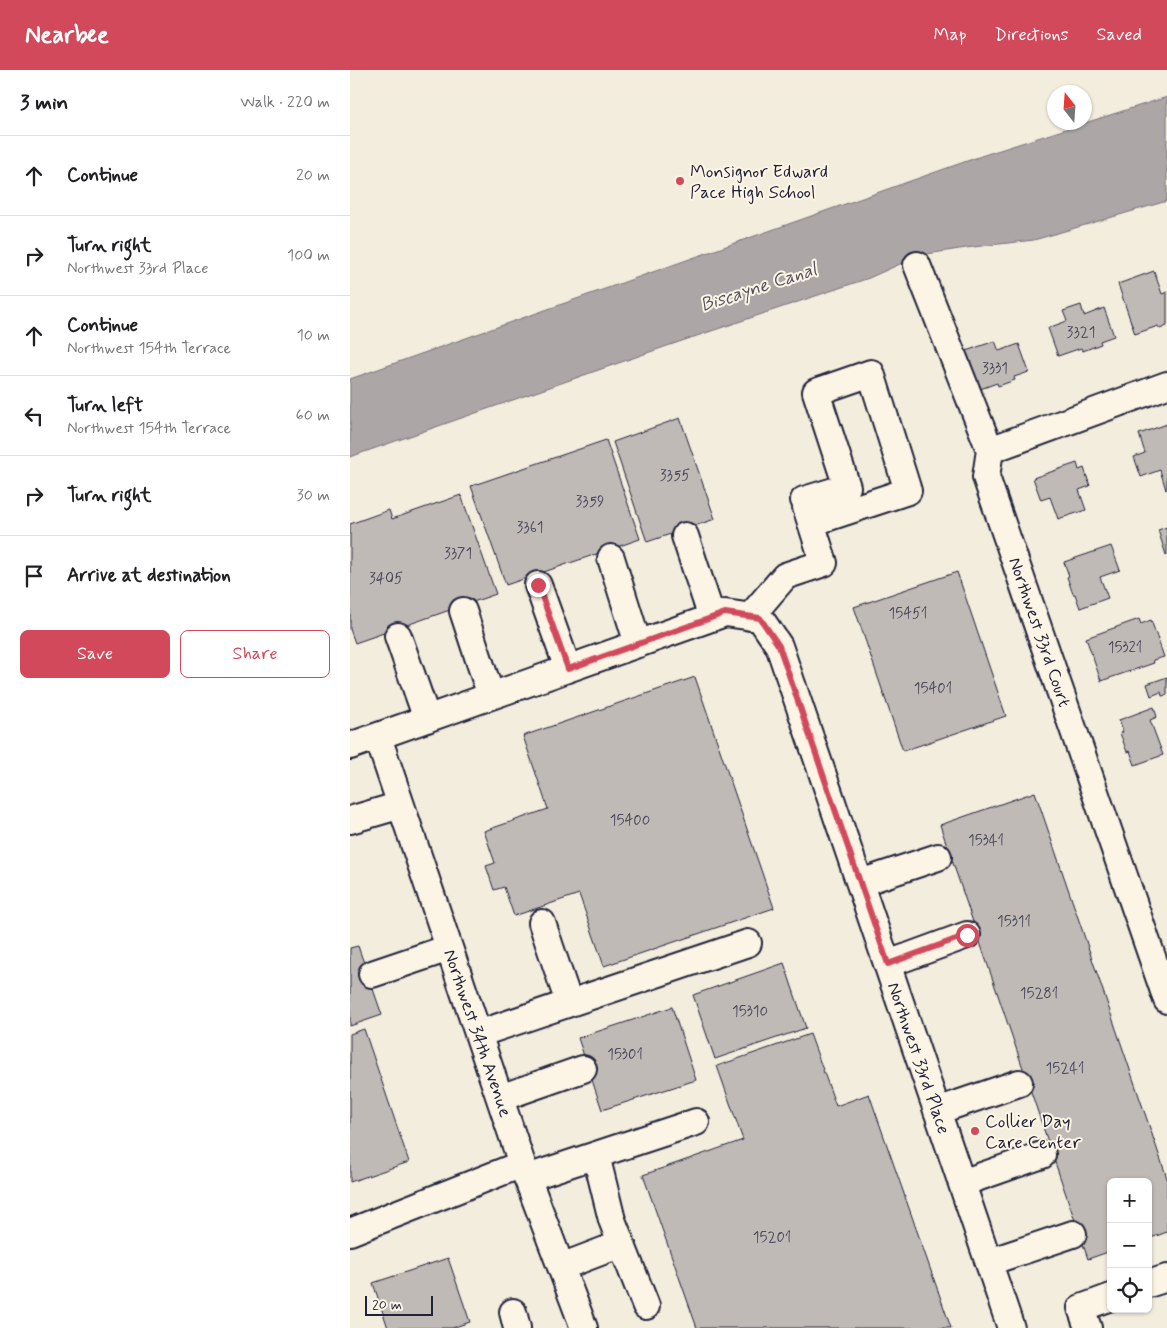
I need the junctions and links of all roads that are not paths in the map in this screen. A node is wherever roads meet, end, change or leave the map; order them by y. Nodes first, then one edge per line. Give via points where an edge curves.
1 (917, 265) dead end
2 (1167, 385) edge
3 (990, 450) junction
4 (805, 502) junction
5 (685, 536) dead end
6 (611, 558) dead end
7 (538, 585) dead end
8 (463, 611) dead end
9 (750, 616) junction
10 (712, 618) junction
11 (398, 636) dead end
12 (638, 644) junction
13 (568, 669) junction
14 (491, 696) junction
15 (427, 719) junction
16 (378, 737) junction
17 (350, 746) edge
18 (401, 805) junction
19 (350, 820) edge
20 (938, 857) dead end
21 (860, 883) junction
22 (542, 923) dead end
23 (967, 935) dead end
24 (748, 943) dead end
25 (449, 948) junction
26 (888, 964) junction
27 (372, 974) dead end
28 (1167, 1000) edge
29 (570, 1003) junction
30 (478, 1034) junction
31 (583, 1069) dead end
32 (1019, 1083) dead end
33 (500, 1098) junction
34 (937, 1111) junction
35 (696, 1122) dead end
36 (596, 1155) junction
37 (1042, 1155) dead end
38 (524, 1171) junction
39 (962, 1183) junction
40 (350, 1232) edge
41 (1072, 1234) dead end
42 (621, 1244) junction
43 (989, 1262) junction
44 (560, 1267) junction
45 (1167, 1278) edge
46 (1152, 1283) edge
47 (1107, 1298) edge
48 (646, 1306) dead end
49 (584, 1328) edge
50 (1011, 1328) edge
51 (1088, 1328) edge

1 - 3 street
2 - 3 street
3 - 28 street, Northwest 33rd Court via 986,476
4 - 4 street via 908,491 871,373 816,392 848,487
4 - 9 street via 824,563 785,576
5 - 10 street
6 - 12 street
7 - 13 street
8 - 14 street
9 - 10 street via 725,613
9 - 21 street, Northwest 33rd Place via 760,618 779,646
10 - 12 street
11 - 15 street
12 - 13 street
13 - 14 street
14 - 15 street
15 - 16 street
16 - 17 street
16 - 18 street, Northwest 34th Avenue
18 - 19 street
18 - 25 street, Northwest 34th Avenue
20 - 21 street
21 - 26 street, Northwest 33rd Place
22 - 29 street
23 - 26 street
24 - 29 street
25 - 27 street
25 - 30 street, Northwest 34th Avenue
26 - 34 street, Northwest 33rd Place
29 - 30 street
30 - 33 street, Northwest 34th Avenue
31 - 33 street
32 - 34 street
33 - 38 street, Northwest 34th Avenue
34 - 39 street, Northwest 33rd Place
35 - 36 street
36 - 38 street
36 - 42 street
37 - 39 street
38 - 40 street
38 - 44 street, Northwest 34th Avenue
39 - 43 street, Northwest 33rd Place
41 - 43 street
42 - 44 street
42 - 48 street
43 - 50 street, Northwest 33rd Place
44 - 49 street, Northwest 34th Avenue
45 - 46 street
47 - 51 street via 1081,1308

